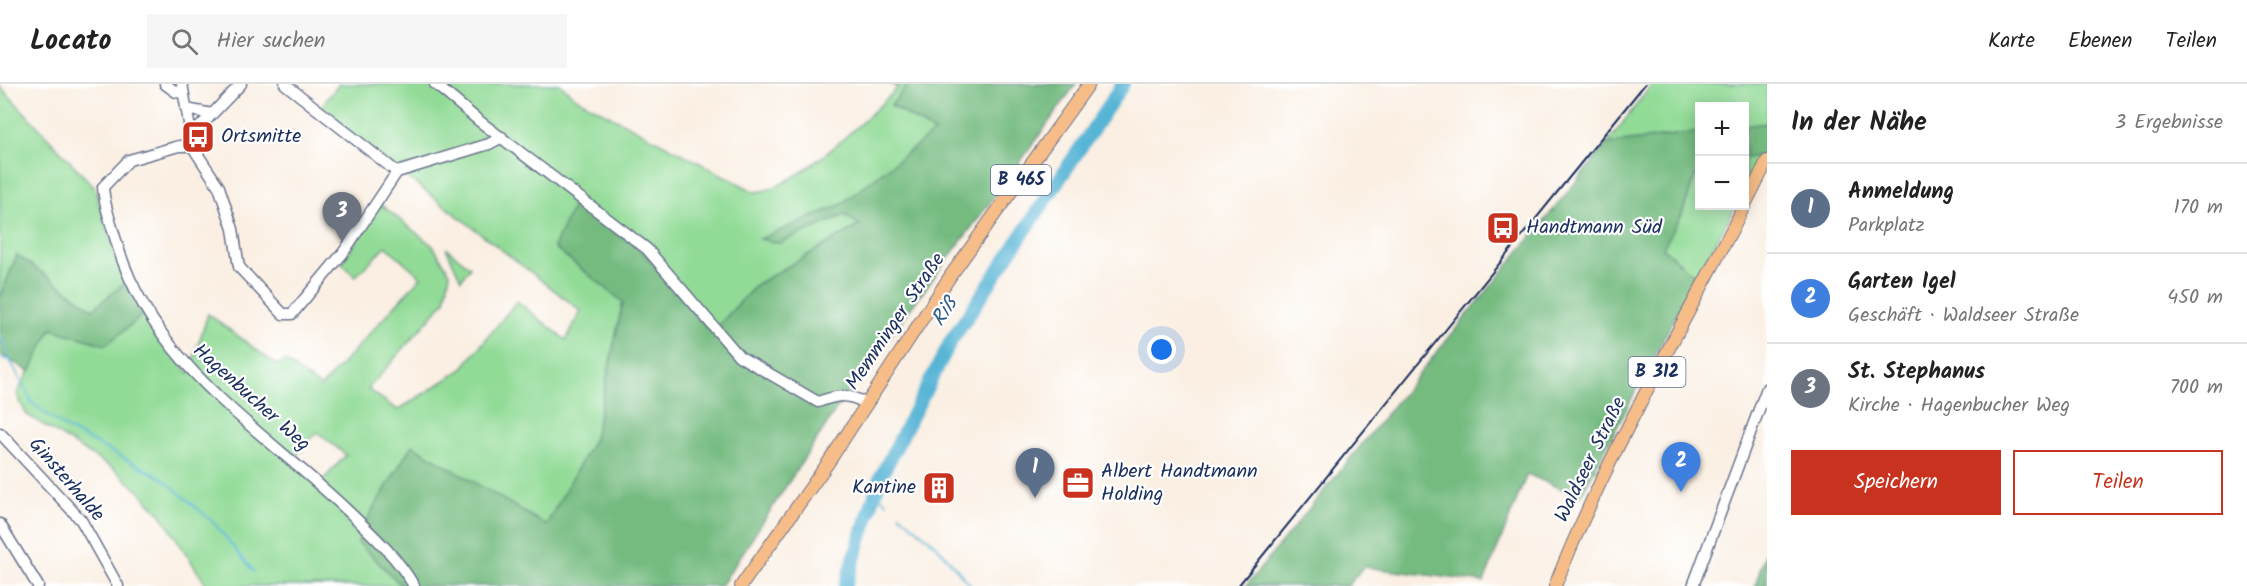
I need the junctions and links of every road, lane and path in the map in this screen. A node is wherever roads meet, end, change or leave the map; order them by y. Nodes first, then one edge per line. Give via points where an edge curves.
1 (165, 84) edge
2 (241, 84) edge
3 (285, 84) edge
4 (435, 84) edge
5 (1089, 84) edge
6 (183, 88) edge
7 (186, 109) junction
8 (212, 114) junction
9 (502, 137) junction
10 (192, 141) junction
11 (1767, 161) edge
12 (397, 172) junction
13 (1767, 388) edge
14 (865, 403) junction
15 (0, 433) edge
16 (0, 524) edge
17 (38, 586) edge
18 (118, 586) edge
19 (414, 586) edge
20 (741, 586) edge
21 (1555, 586) edge
22 (1694, 586) edge

1 - 6 street via 176,92
2 - 8 street
3 - 12 street
4 - 9 street
5 - 14 main road, Memminger Straße / B 465 via 951,275
6 - 7 street
7 - 8 street
7 - 10 street
8 - 10 street
9 - 12 street
9 - 14 street via 647,249 739,356 818,402 848,394
10 - 12 street via 221,192 233,229 239,267 267,300 286,315 292,314 343,253
10 - 19 street, Hagenbucher Weg via 129,160 103,187 123,264 139,300 171,349 201,382 351,513 382,543
11 - 21 main road, Waldseer Straße / B 312 via 1641,403 1570,547
13 - 22 street
14 - 20 main road, Memminger Straße / B 465 via 828,463
15 - 18 street, Ginsterhalde via 81,520
16 - 17 street

